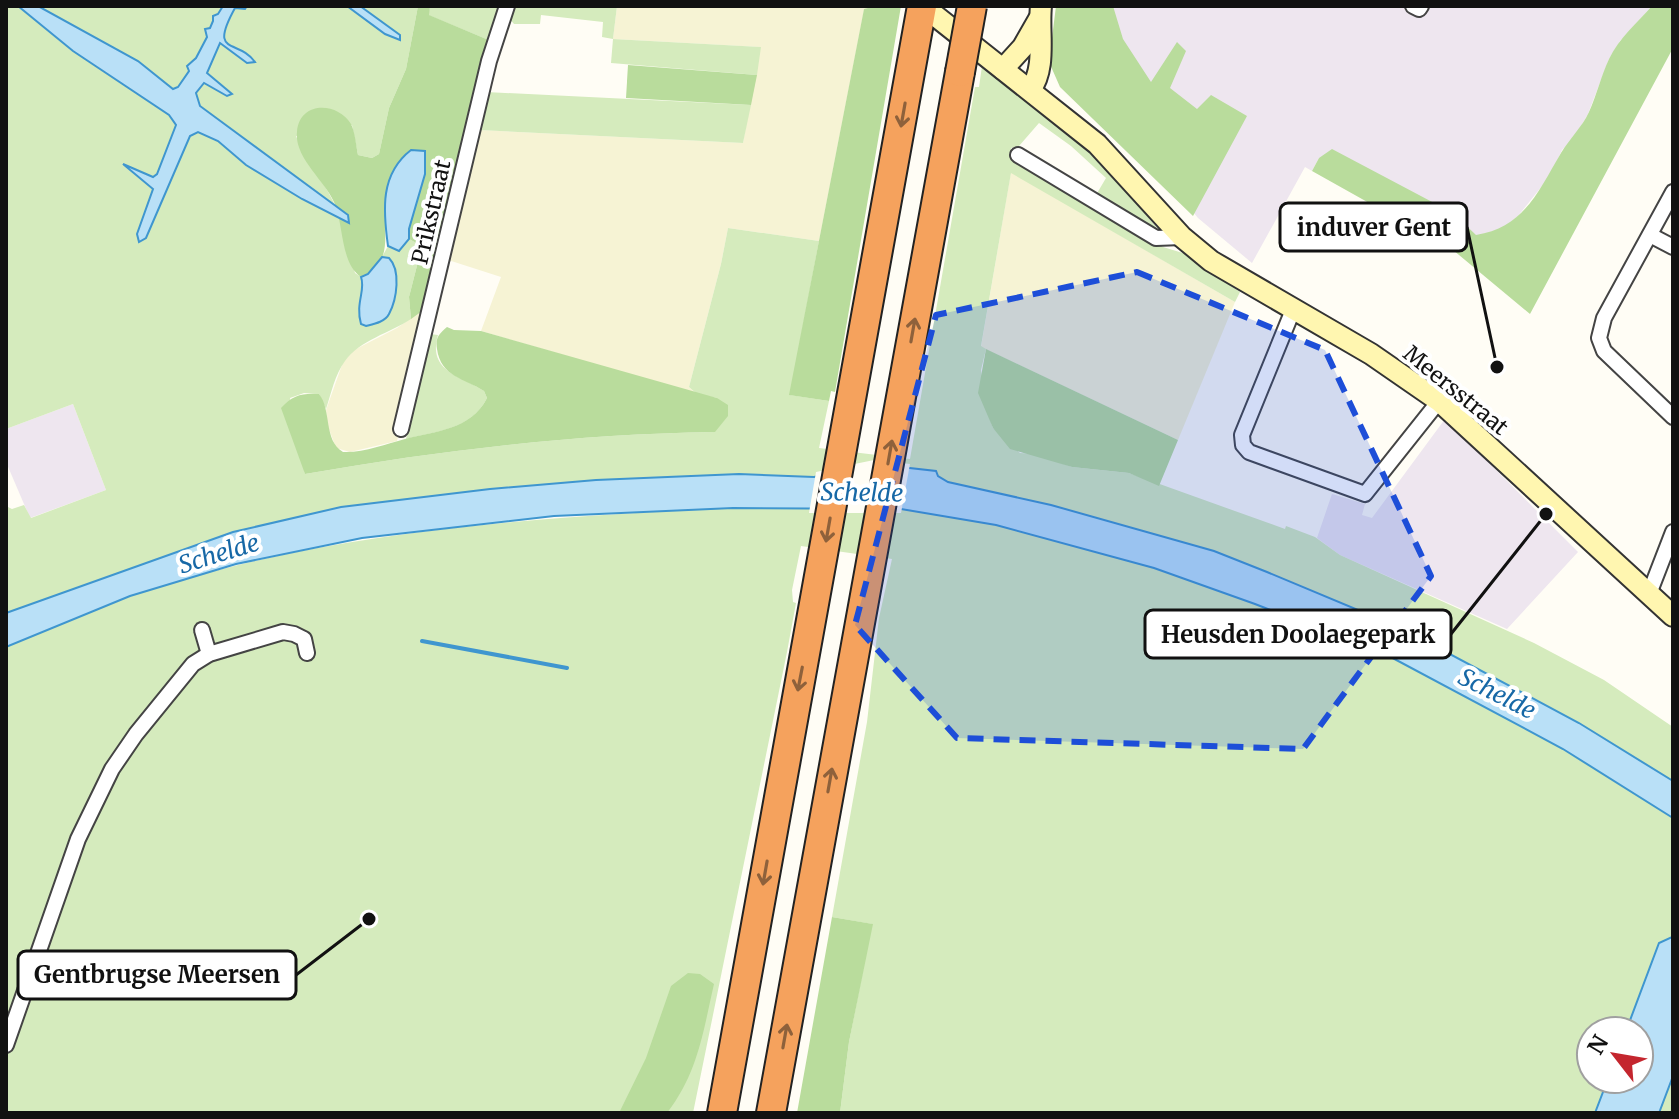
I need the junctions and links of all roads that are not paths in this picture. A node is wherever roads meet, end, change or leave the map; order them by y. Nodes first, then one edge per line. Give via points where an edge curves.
1 (507, 6) edge
2 (923, 6) edge
3 (972, 6) edge
4 (1413, 6) edge
5 (1421, 6) edge
6 (1040, 12) edge
7 (1017, 80) junction
8 (1018, 155) dead end
9 (1673, 192) edge
10 (1650, 235) junction
11 (1182, 237) junction
12 (1673, 247) edge
13 (1293, 310) junction
14 (1439, 401) junction
15 (1673, 417) edge
16 (401, 429) dead end
17 (1673, 532) edge
18 (1649, 594) junction
19 (1673, 616) edge
20 (202, 630) dead end
21 (307, 653) dead end
22 (209, 654) junction
23 (6, 1045) edge
24 (733, 1053) junction
25 (707, 1113) edge
26 (722, 1113) edge
27 (771, 1113) edge

1 - 16 street, Prikstraat via 489,61
2 - 7 main road, Meersstraat
2 -> 24 highway
27 -> 3 highway, bridge
4 - 5 street
6 - 7 main road via 1023,47
6 - 7 main road via 1036,82
7 - 11 main road, Meersstraat via 1097,144
8 - 11 street, Meersstraat via 1156,238
9 - 10 street
10 - 12 street
10 - 15 street via 1604,318 1599,338 1604,351
11 - 13 main road, Meersstraat via 1233,277
13 - 14 main road, Meersstraat
13 - 14 street via 1242,435 1249,452 1365,494
14 - 18 main road, Meersstraat
17 - 18 street
18 - 19 main road, Meersstraat
20 - 22 street
21 - 22 street via 304,639 283,632
22 - 23 street via 193,664 107,778 78,839
24 - 25 highway
24 - 26 highway

